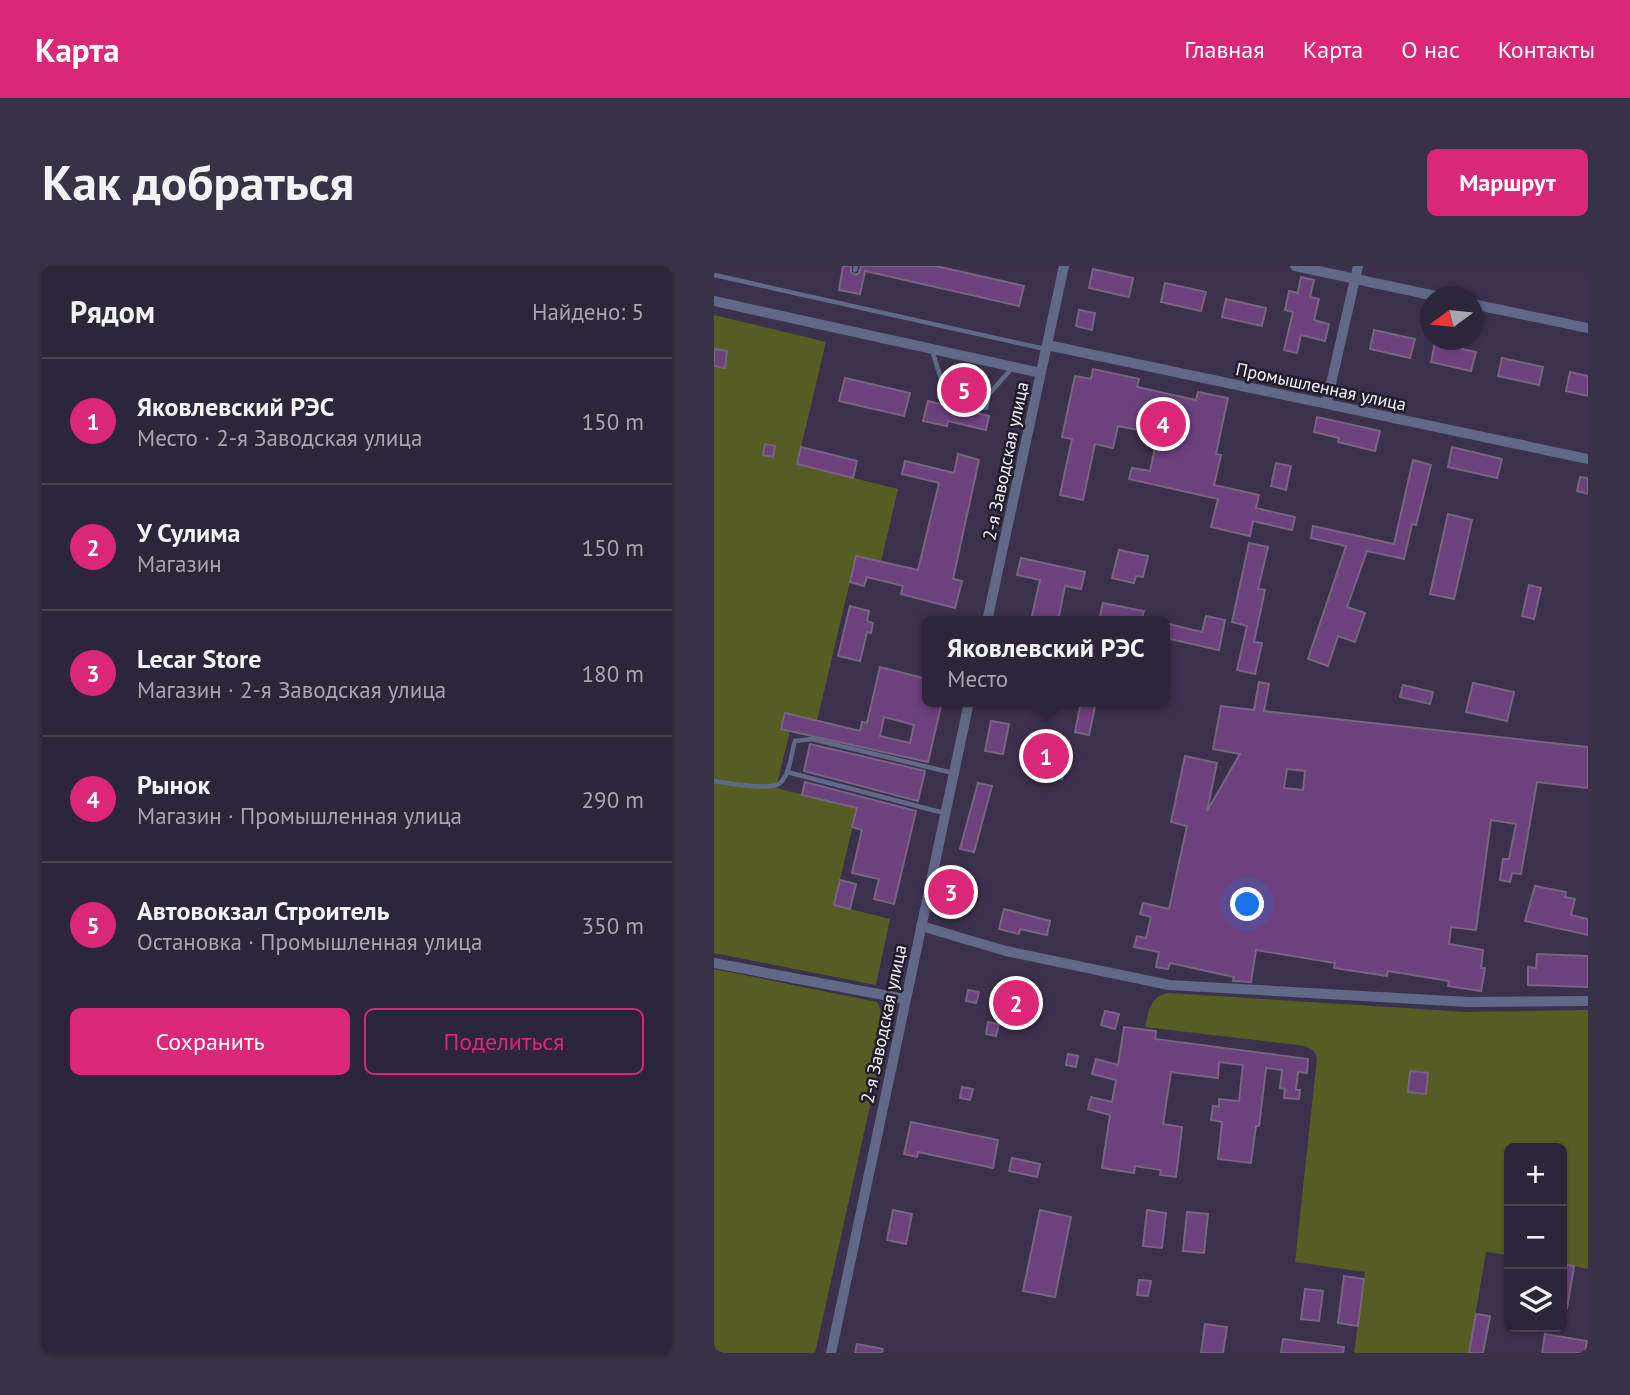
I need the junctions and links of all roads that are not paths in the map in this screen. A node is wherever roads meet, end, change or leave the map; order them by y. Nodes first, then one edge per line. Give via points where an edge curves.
1 (1064, 266) edge
2 (1295, 266) edge
3 (1358, 266) edge
4 (714, 275) edge
5 (1355, 278) junction
6 (1420, 292) edge
7 (714, 301) edge
8 (1483, 305) edge
9 (1588, 328) edge
10 (1047, 347) junction
11 (932, 349) junction
12 (1013, 367) junction
13 (1041, 373) junction
14 (942, 383) junction
15 (989, 394) junction
16 (1327, 401) dead end
17 (1588, 459) edge
18 (988, 616) edge
19 (968, 707) edge
20 (787, 772) junction
21 (954, 774) junction
22 (714, 781) edge
23 (945, 813) junction
24 (920, 926) junction
25 (714, 963) edge
26 (905, 999) junction
27 (1588, 1000) edge
28 (831, 1353) edge

1 - 10 street, 2-я Заводская улица
2 - 5 street
3 - 5 street
4 - 10 lane
5 - 6 street
5 - 16 street
7 - 11 street
8 - 9 street
10 - 13 street, 2-я Заводская улица
10 - 17 street, Промышленная улица
11 - 12 street
11 - 14 lane
12 - 13 street
12 - 15 lane
13 - 18 street, 2-я Заводская улица
14 - 15 lane
14 - 15 lane via 939,397 986,408
19 - 21 street, 2-я Заводская улица
20 - 21 lane via 794,741 811,738
20 - 22 lane via 779,784 770,787
20 - 23 lane
21 - 23 street, 2-я Заводская улица
23 - 24 street, 2-я Заводская улица
24 - 26 street, 2-я Заводская улица
24 - 27 street via 1006,951 1169,985 1468,1002
25 - 26 street
26 - 28 street, 2-я Заводская улица

